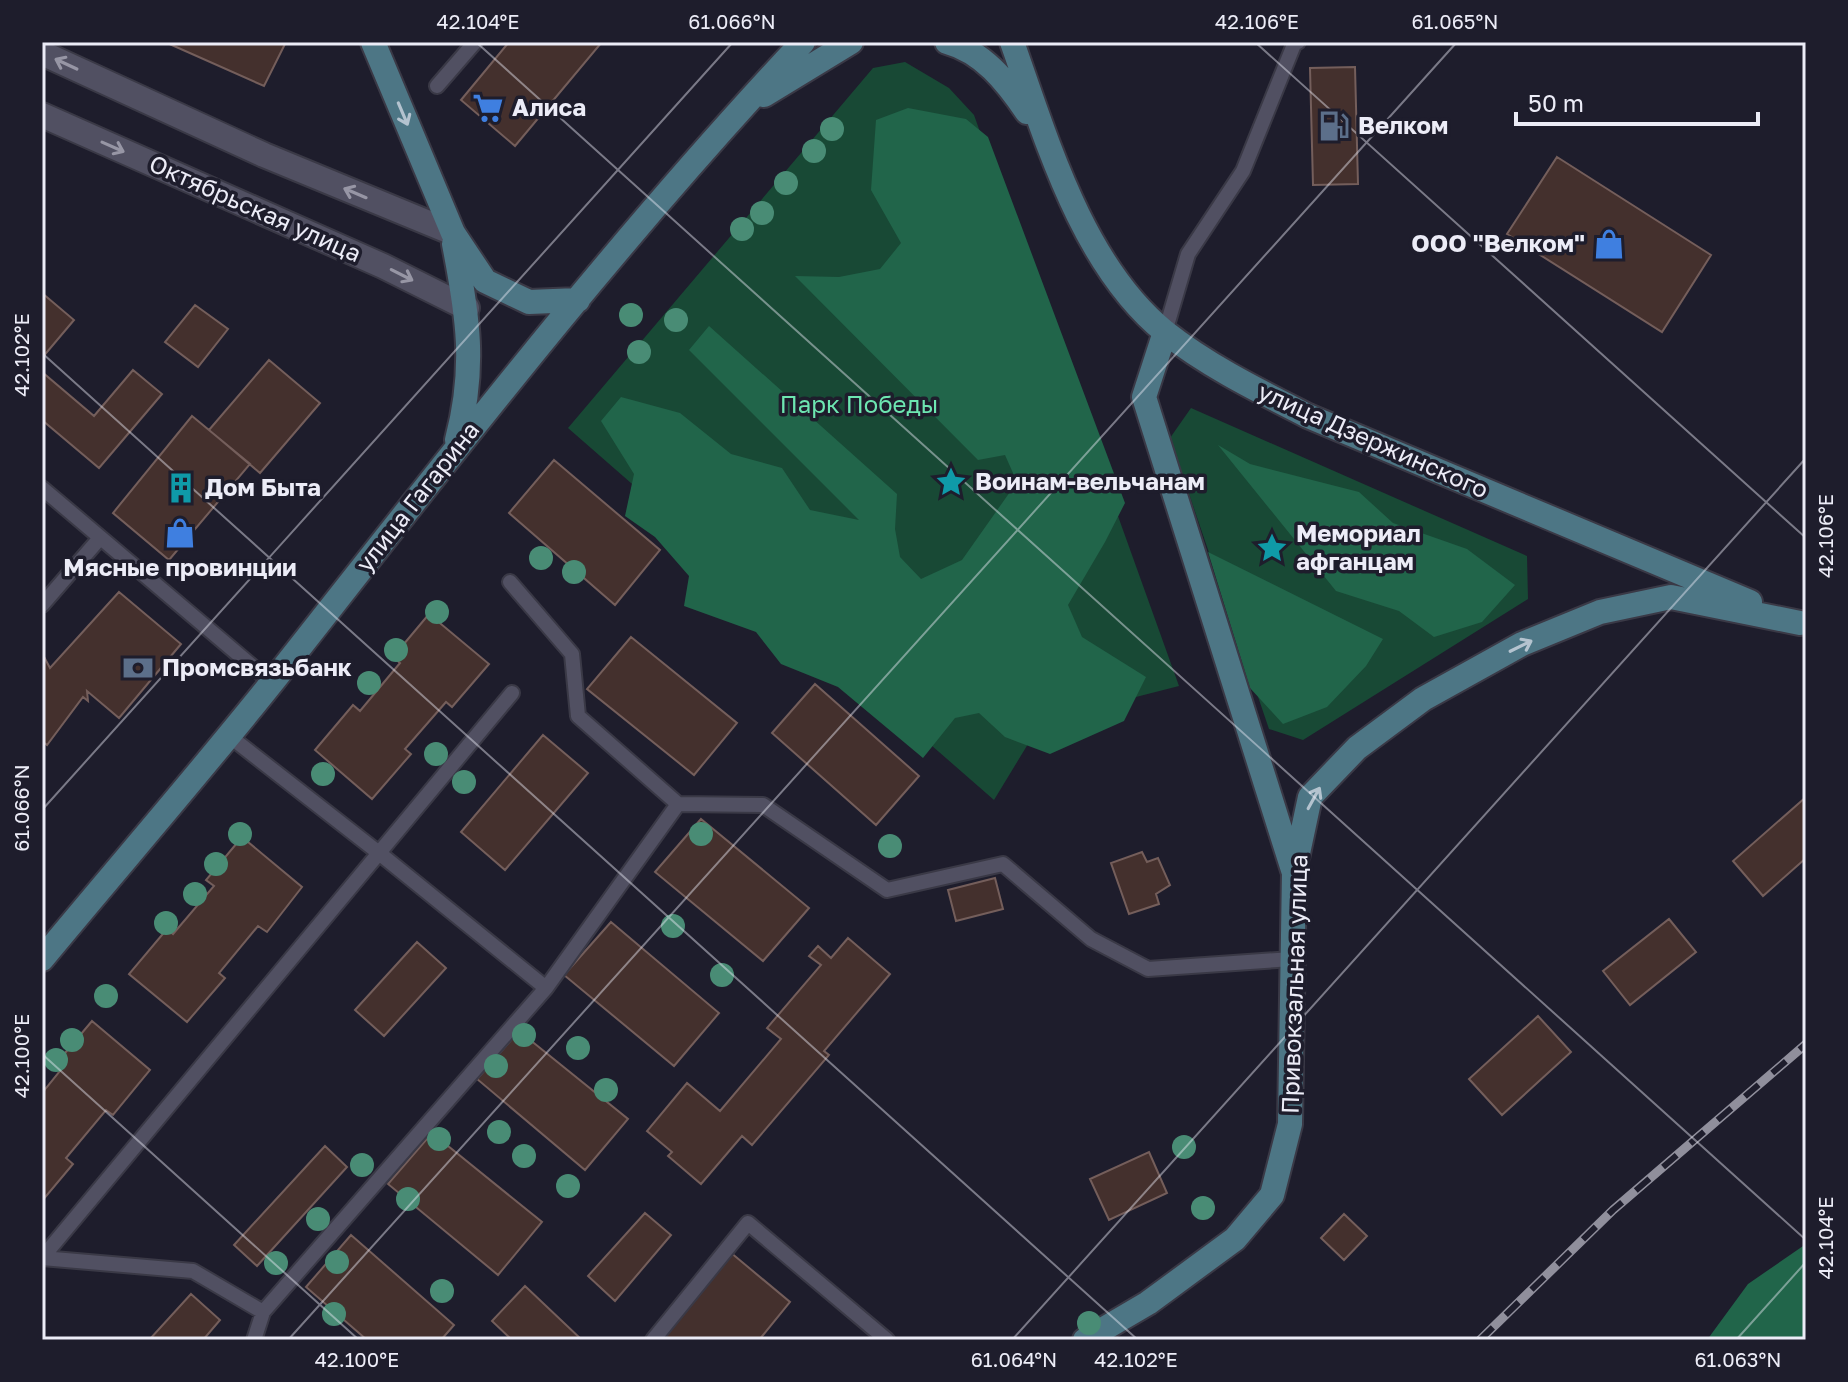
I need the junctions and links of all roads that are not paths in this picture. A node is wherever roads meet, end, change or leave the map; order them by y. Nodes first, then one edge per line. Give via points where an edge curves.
1 (373, 42) edge
2 (475, 42) edge
3 (803, 42) edge
4 (851, 42) edge
5 (947, 42) edge
6 (1012, 42) edge
7 (1296, 42) edge
8 (42, 53) edge
9 (437, 86) dead end
10 (738, 111) junction
11 (42, 115) edge
12 (1047, 141) junction
13 (453, 233) junction
14 (578, 300) junction
15 (467, 308) junction
16 (1165, 332) junction
17 (454, 449) junction
18 (42, 488) edge
19 (100, 538) junction
20 (510, 582) dead end
21 (42, 605) edge
22 (1804, 620) edge
23 (272, 683) junction
24 (512, 693) dead end
25 (228, 735) junction
26 (678, 804) junction
27 (379, 853) junction
28 (1294, 872) junction
29 (42, 959) edge
30 (1292, 959) junction
31 (546, 988) junction
32 (42, 1258) edge
33 (263, 1312) junction
34 (254, 1340) edge
35 (653, 1340) edge
36 (887, 1340) edge
37 (1085, 1340) edge

1 -> 13 main road
2 - 9 lane
3 - 10 main road, улица Гагарина
4 - 10 main road
5 - 12 main road via 963,46 1003,77
6 - 12 main road, улица Дзержинского
7 - 16 lane via 1243,171 1188,254
13 -> 8 street via 264,155
10 - 14 main road, улица Гагарина
11 -> 15 street, Октябрьская улица
12 - 16 main road, улица Дзержинского via 1091,240 1137,304
13 - 14 main road via 485,281 529,302
13 - 15 main road
14 - 17 main road, улица Гагарина
15 - 17 main road via 467,403
16 - 22 main road, улица Дзержинского via 1237,380 1308,416
16 - 28 main road via 1144,397
17 - 23 main road, улица Гагарина
18 - 19 lane
19 - 21 lane
19 - 23 lane
20 - 26 lane via 572,654 578,716
28 -> 22 main road, Привокзальная улица via 1310,797 1357,748 1423,699 1522,644 1600,612 1671,597
23 - 25 main road, улица Гагарина
24 - 27 lane
25 - 27 lane
25 - 29 main road, улица Гагарина
26 - 30 lane via 763,805 887,890 1003,864 1091,939 1148,969
26 - 31 lane
27 - 31 lane
27 - 32 lane
28 - 30 main road, Привокзальная улица
30 - 37 main road, Привокзальная улица via 1290,1124 1272,1195 1235,1239 1148,1303
31 - 33 lane
32 - 33 lane via 193,1271
33 - 34 lane
35 - 36 lane via 748,1223

